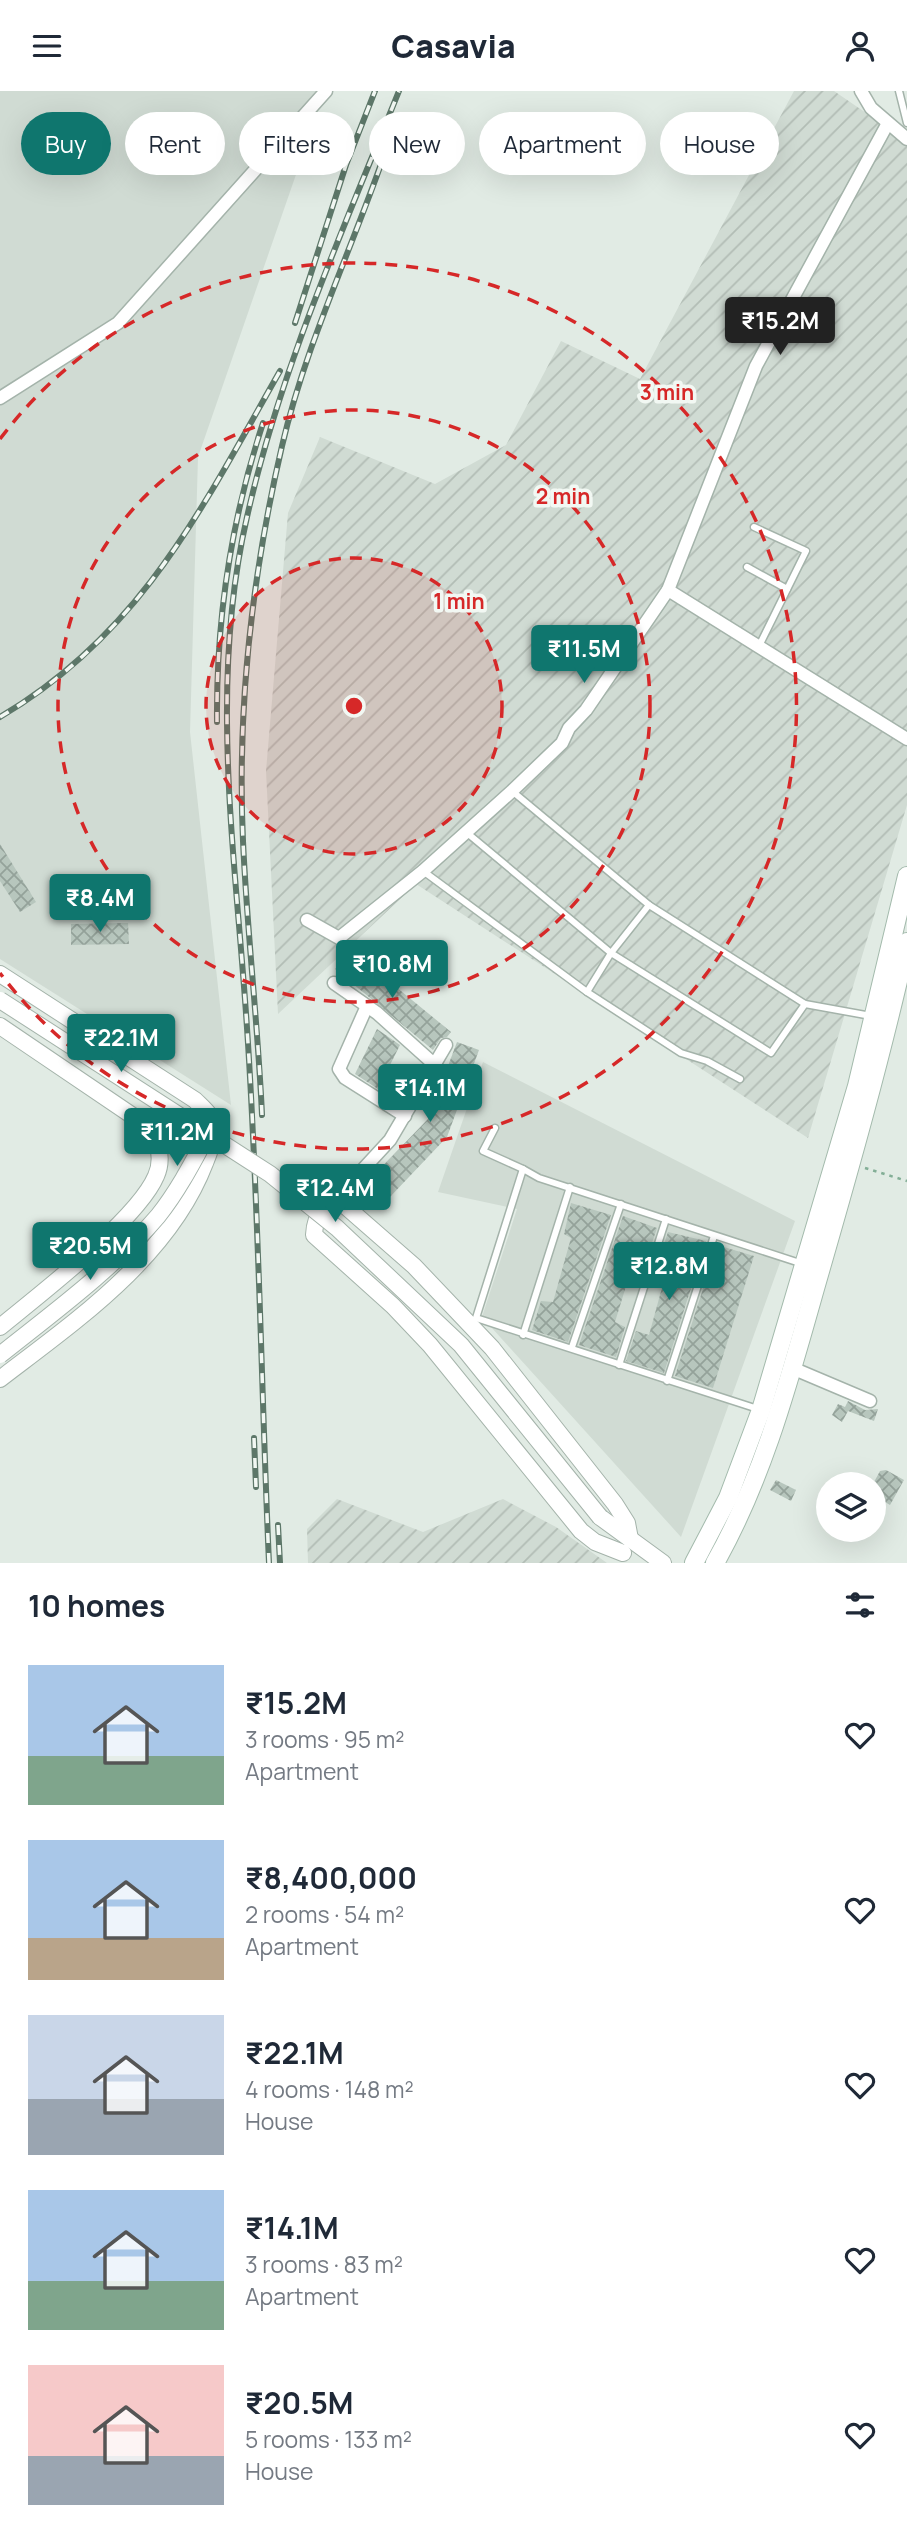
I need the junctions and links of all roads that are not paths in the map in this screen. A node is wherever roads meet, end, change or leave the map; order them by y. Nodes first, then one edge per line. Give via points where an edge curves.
1 (326, 91) edge
2 (862, 91) edge
3 (899, 91) edge
4 (888, 123) junction
5 (907, 123) edge
6 (907, 139) edge
7 (0, 398) edge
8 (754, 527) dead end
9 (747, 567) dead end
10 (787, 589) junction
11 (668, 590) junction
12 (758, 647) junction
13 (907, 739) edge
14 (512, 791) junction
15 (464, 831) junction
16 (423, 871) junction
17 (907, 876) edge
18 (649, 905) junction
19 (307, 920) dead end
20 (907, 942) edge
21 (611, 953) junction
22 (0, 974) edge
23 (334, 983) dead end
24 (587, 992) junction
25 (0, 1000) edge
26 (805, 1004) junction
27 (367, 1006) junction
28 (882, 1019) junction
29 (0, 1026) edge
30 (446, 1045) dead end
31 (435, 1065) junction
32 (740, 1079) dead end
33 (405, 1116) junction
34 (495, 1128) dead end
35 (208, 1134) junction
36 (523, 1169) junction
37 (158, 1174) junction
38 (570, 1187) junction
39 (193, 1196) junction
40 (331, 1204) junction
41 (621, 1204) junction
42 (666, 1219) junction
43 (714, 1236) junction
44 (805, 1265) junction
45 (0, 1327) edge
46 (523, 1335) junction
47 (572, 1347) junction
48 (0, 1355) edge
49 (619, 1364) junction
50 (792, 1368) junction
51 (0, 1379) edge
52 (667, 1381) junction
53 (870, 1401) dead end
54 (761, 1410) junction
55 (628, 1552) edge
56 (700, 1561) edge
57 (663, 1563) edge
58 (715, 1563) edge

1 - 7 street via 118,323
2 - 4 street via 871,108
3 - 5 lane
4 - 6 street
4 - 11 street via 756,366
8 - 10 lane via 806,551
9 - 10 lane
10 - 12 lane
11 - 12 street
11 - 14 street via 562,743
12 - 13 street
14 - 15 street
14 - 18 lane
15 - 16 street
15 - 21 lane
16 - 19 street via 339,938
16 - 24 lane
17 - 28 main road
18 - 21 lane
18 - 26 lane
20 - 28 main road
21 - 24 lane
21 - 26 lane via 771,1053
22 - 39 street via 195,1100 209,1115 212,1145
23 - 27 street
24 - 32 lane via 681,1053
25 - 35 street, bridge
26 - 28 lane
27 - 31 street
27 - 33 street via 338,1069
28 - 44 main road
28 - 50 main road via 852,1165
29 - 37 street via 152,1129 159,1143
30 - 31 street
31 - 33 street
33 - 40 street via 390,1140
34 - 36 lane via 483,1151
35 - 48 street, bridge via 157,1217 70,1299
35 - 55 street, bridge via 270,1174 402,1286 461,1345
36 - 38 lane
36 - 46 lane via 476,1318
37 - 39 street
37 - 45 street via 128,1214
38 - 41 lane
38 - 46 lane
39 - 51 street via 134,1266 77,1320
40 - 55 street via 342,1204 414,1266 492,1348 615,1504 627,1523
40 - 55 street via 317,1217 314,1235 430,1345 582,1531 595,1542
41 - 42 lane
41 - 47 lane
42 - 43 lane
42 - 49 lane
43 - 44 lane
43 - 52 lane
44 - 54 main road
46 - 47 lane
47 - 49 lane
49 - 52 lane
50 - 53 street
50 - 58 main road via 762,1462
52 - 54 lane
54 - 56 main road
55 - 57 street

